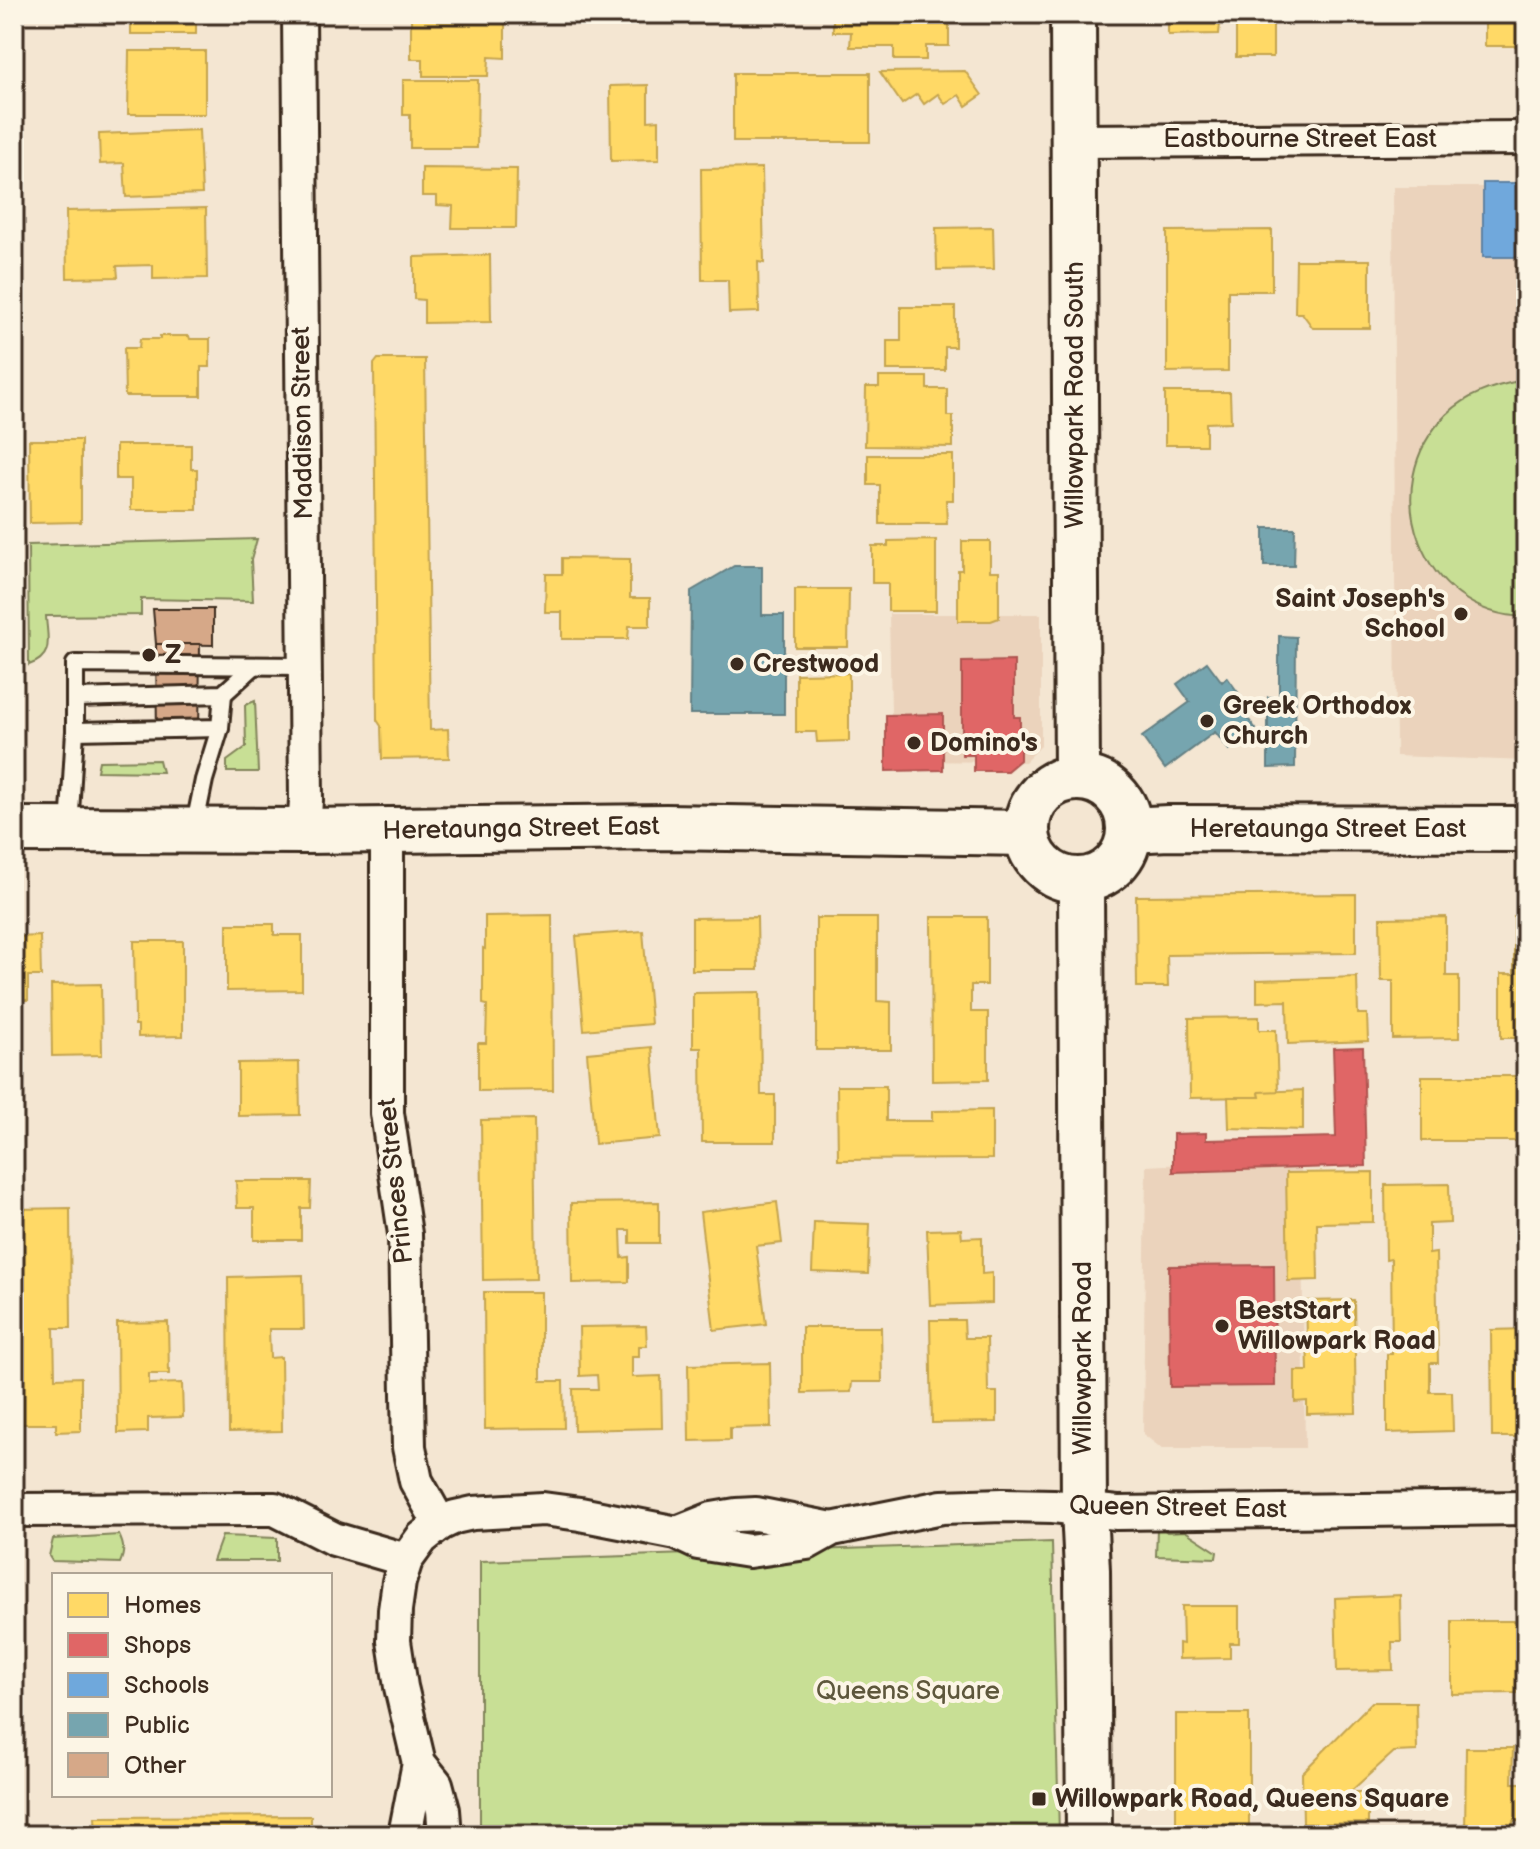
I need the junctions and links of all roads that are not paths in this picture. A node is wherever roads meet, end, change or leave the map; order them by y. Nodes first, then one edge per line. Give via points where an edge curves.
1 (299, 14) edge
2 (1073, 14) edge
3 (1526, 138) edge
4 (1074, 141) junction
5 (254, 666) junction
6 (305, 666) junction
7 (223, 694) junction
8 (75, 698) junction
9 (220, 728) junction
10 (75, 731) junction
11 (1077, 776) junction
12 (1526, 829) edge
13 (14, 830) edge
14 (69, 830) junction
15 (387, 830) junction
16 (1130, 830) junction
17 (194, 831) junction
18 (304, 831) junction
19 (1027, 833) junction
20 (1081, 881) junction
21 (1526, 1508) edge
22 (1084, 1509) junction
23 (14, 1510) edge
24 (440, 1524) junction
25 (406, 1560) junction
26 (419, 1763) junction
27 (405, 1835) edge
28 (445, 1835) edge
29 (1089, 1835) edge

1 - 6 street, Maddison Street
2 - 4 main road, Willowpark Road South
3 - 4 street, Eastbourne Street East
4 - 11 main road, Willowpark Road South
5 - 6 lane
5 - 7 lane
5 - 8 lane via 75,664
6 - 18 street, Maddison Street
7 - 8 lane
7 - 9 lane
8 - 10 lane
9 - 10 lane
9 - 17 lane
10 - 14 lane
11 - 16 main road via 1108,786 1127,813
11 - 19 main road via 1045,790 1029,816
12 - 16 main road, Heretaunga Street East
13 - 14 main road, Heretaunga Street East
14 - 17 main road, Heretaunga Street East
15 - 18 main road, Heretaunga Street East
15 - 19 main road, Heretaunga Street East via 666,827
15 - 24 street, Princes Street via 387,1113 405,1234 409,1447 416,1481
16 - 20 main road via 1119,862
17 - 18 main road, Heretaunga Street East
19 - 20 main road via 1030,847 1047,870
20 - 22 main road, Willowpark Road
21 - 22 street, Queen Street East via 1117,1513
22 - 24 street, Queen Street East via 942,1507 832,1529 807,1543 749,1551 543,1509 473,1513
22 - 29 main road, Willowpark Road
23 - 25 street via 275,1509 334,1539
24 - 25 street, Queen Street East
25 - 26 street via 394,1641
26 - 27 street
26 - 28 street via 436,1784

